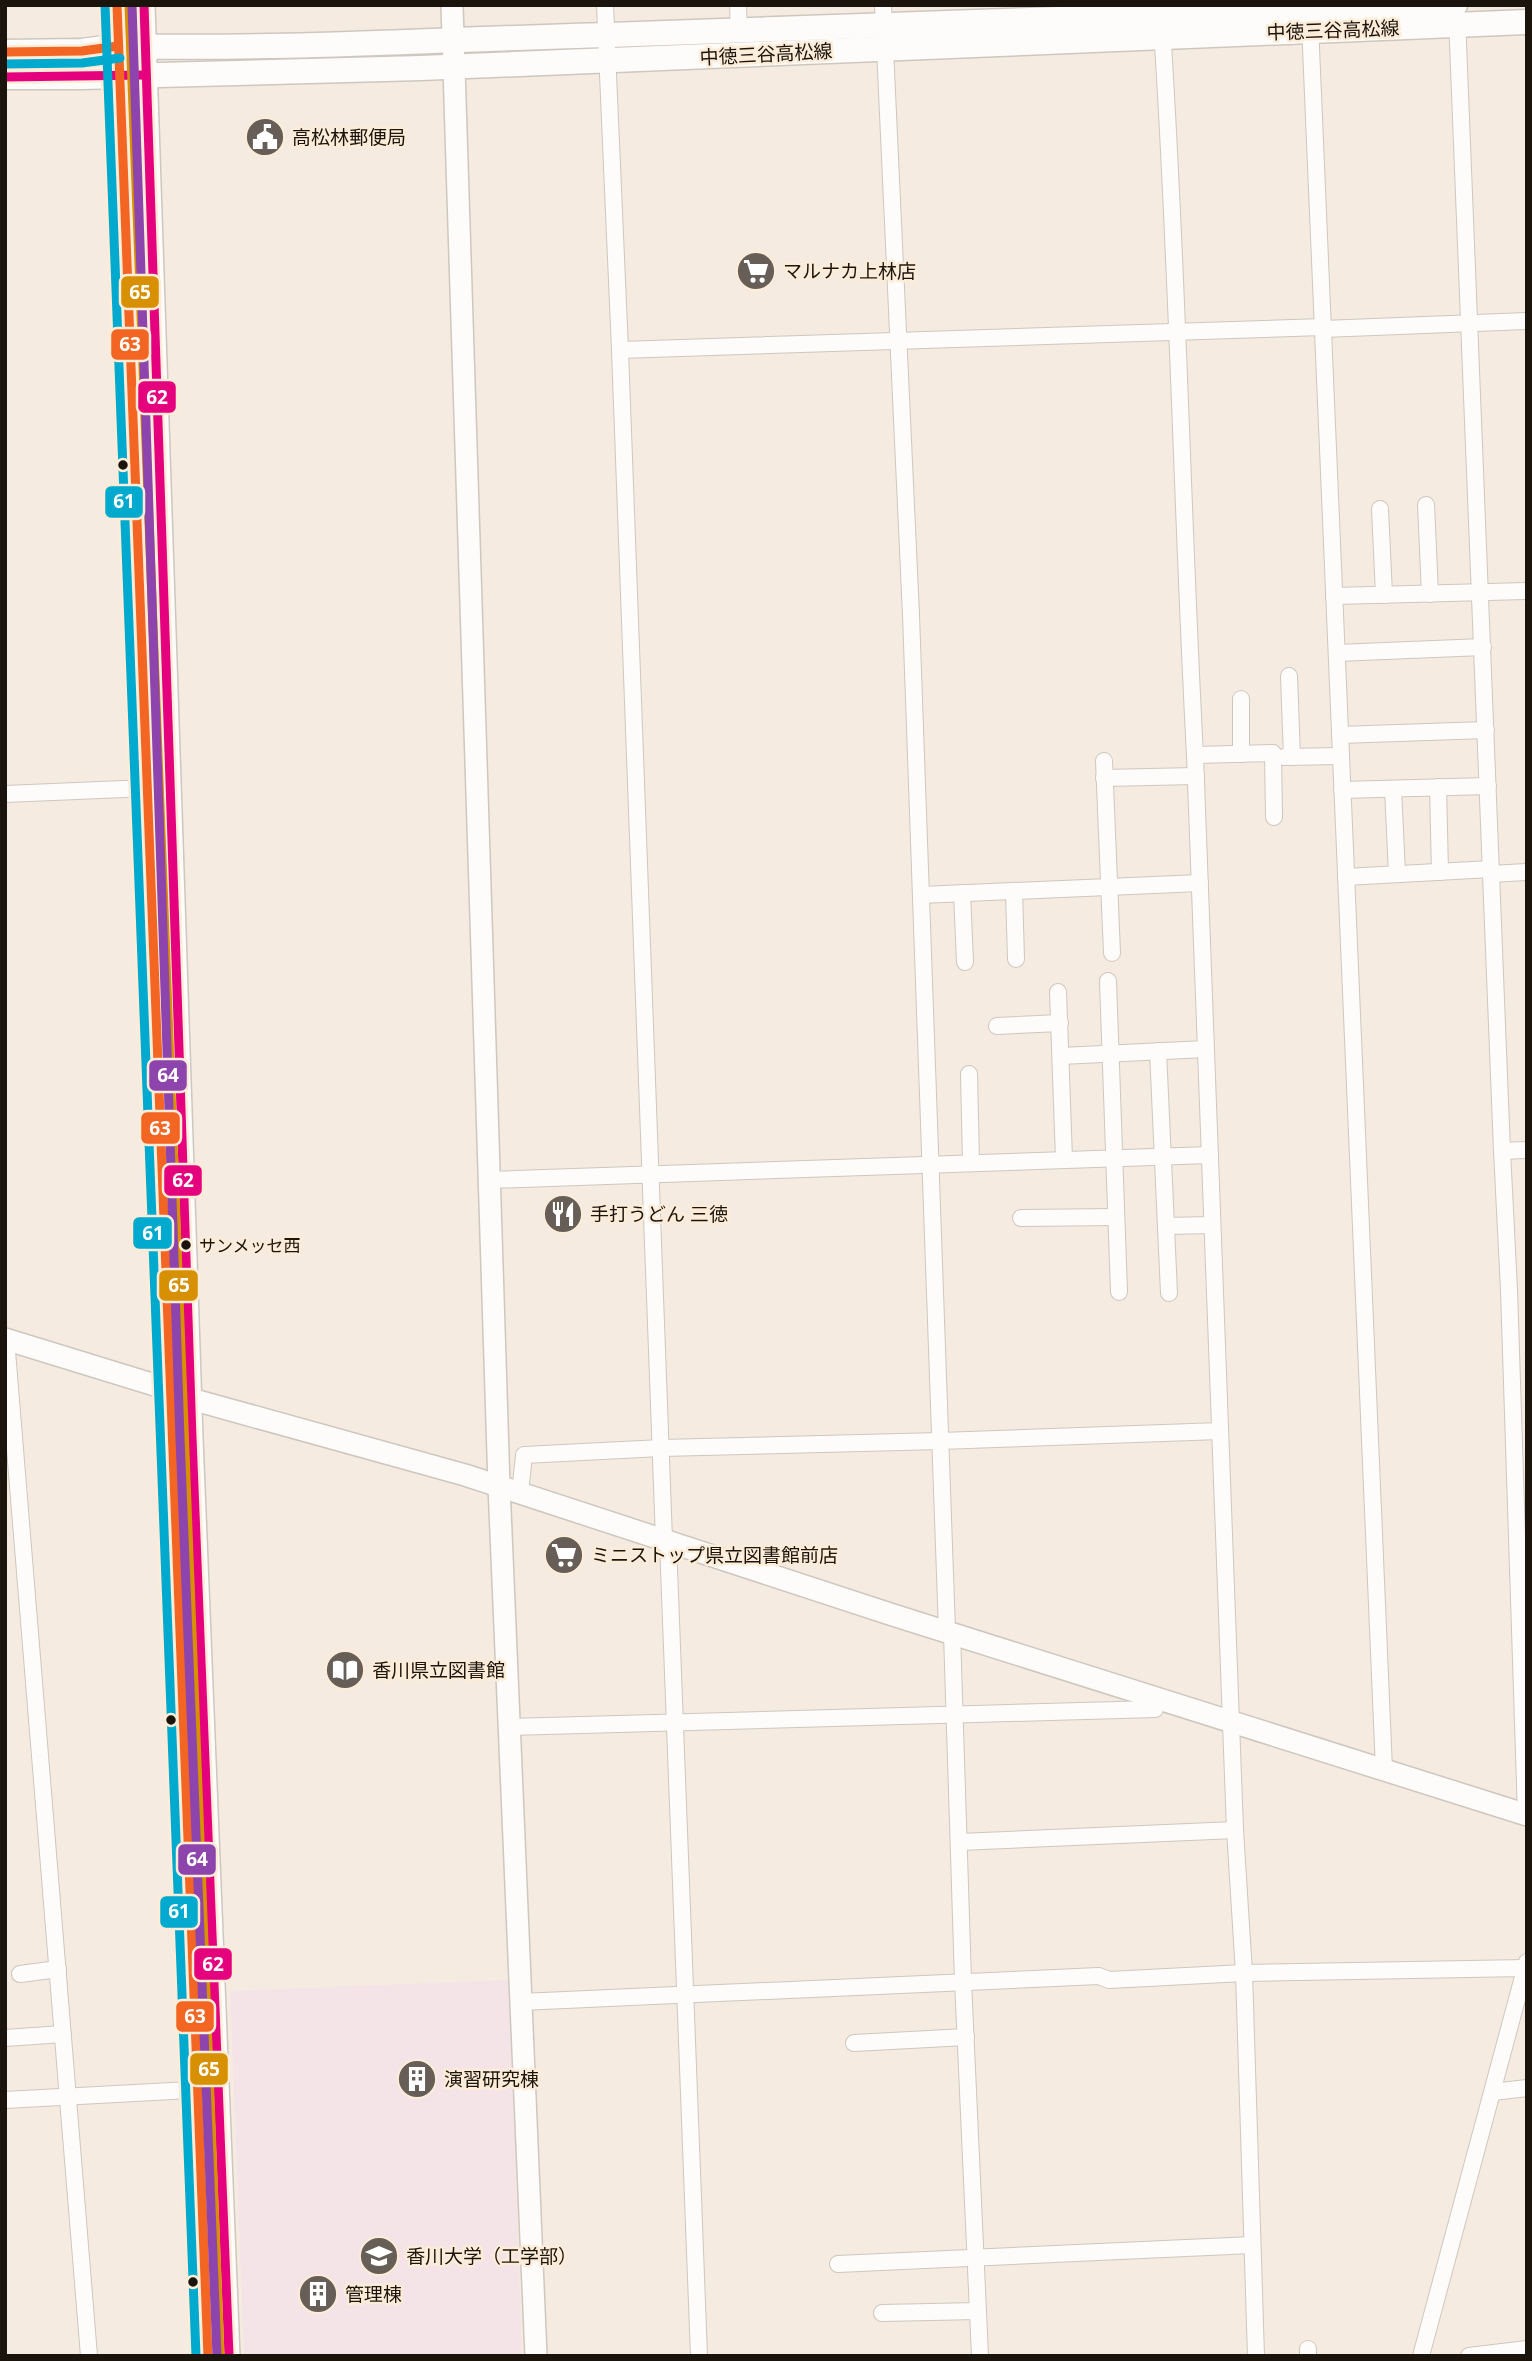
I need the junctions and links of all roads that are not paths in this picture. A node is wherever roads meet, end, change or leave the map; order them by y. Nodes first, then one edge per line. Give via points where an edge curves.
1 (117, 5) edge
2 (144, 5) edge
3 (452, 5) edge
4 (605, 5) edge
5 (738, 5) edge
6 (1456, 12) edge
7 (1309, 16) edge
8 (1161, 20) edge
9 (1527, 22) edge
10 (883, 26) edge
11 (739, 32) junction
12 (606, 35) junction
13 (454, 42) junction
14 (118, 46) junction
15 (145, 47) junction
16 (5, 52) edge
17 (606, 61) junction
18 (455, 66) junction
19 (120, 75) junction
20 (146, 75) junction
21 (5, 77) edge
22 (1527, 321) edge
23 (1470, 324) junction
24 (1323, 328) junction
25 (1178, 332) junction
26 (899, 341) junction
27 (620, 350) junction
28 (1426, 505) dead end
29 (1380, 509) dead end
30 (1527, 591) edge
31 (1479, 593) junction
32 (1430, 594) junction
33 (1384, 595) junction
34 (1334, 596) junction
35 (1483, 647) junction
36 (1337, 653) junction
37 (1289, 676) dead end
38 (1241, 699) dead end
39 (1486, 730) junction
40 (1340, 735) junction
41 (1241, 754) junction
42 (1195, 755) junction
43 (1341, 756) junction
44 (1273, 757) junction
45 (1292, 757) junction
46 (1104, 761) dead end
47 (1196, 776) junction
48 (1104, 778) junction
49 (1488, 786) junction
50 (148, 788) junction
51 (1438, 788) junction
52 (1392, 789) junction
53 (1342, 790) junction
54 (5, 794) edge
55 (1274, 817) dead end
56 (1440, 872) junction
57 (1491, 872) junction
58 (1527, 872) edge
59 (1396, 874) junction
60 (1346, 877) junction
61 (1200, 883) junction
62 (1109, 887) junction
63 (1013, 891) junction
64 (962, 893) junction
65 (921, 895) junction
66 (1112, 953) dead end
67 (1016, 959) dead end
68 (965, 962) dead end
69 (1108, 981) dead end
70 (1058, 992) dead end
71 (1059, 1023) junction
72 (997, 1026) dead end
73 (1206, 1049) junction
74 (1158, 1051) junction
75 (1109, 1054) junction
76 (1061, 1056) junction
77 (969, 1074) dead end
78 (1527, 1150) edge
79 (1502, 1151) junction
80 (1210, 1155) junction
81 (1114, 1156) junction
82 (1162, 1156) junction
83 (1064, 1159) junction
84 (971, 1162) junction
85 (930, 1164) junction
86 (652, 1176) junction
87 (490, 1180) junction
88 (1116, 1217) junction
89 (1021, 1218) dead end
90 (1212, 1225) junction
91 (1166, 1227) junction
92 (1509, 1290) junction
93 (1527, 1290) edge
94 (1119, 1292) dead end
95 (1169, 1293) dead end
96 (6, 1339) edge
97 (171, 1390) junction
98 (191, 1399) junction
99 (1519, 1418) edge
100 (1220, 1431) junction
101 (940, 1441) junction
102 (661, 1448) junction
103 (499, 1486) junction
104 (520, 1493) junction
105 (666, 1541) junction
106 (950, 1632) junction
107 (1158, 1698) junction
108 (955, 1715) junction
109 (1231, 1721) junction
110 (675, 1722) junction
111 (509, 1727) junction
112 (1384, 1770) junction
113 (1526, 1815) edge
114 (1235, 1830) junction
115 (960, 1842) junction
116 (1526, 1965) edge
117 (58, 1969) junction
118 (1244, 1973) junction
119 (20, 1974) dead end
120 (963, 1981) junction
121 (684, 1995) junction
122 (521, 2003) junction
123 (63, 2034) junction
124 (966, 2037) junction
125 (5, 2038) edge
126 (854, 2043) dead end
127 (1527, 2088) edge
128 (208, 2089) junction
129 (1493, 2092) junction
130 (68, 2098) junction
131 (5, 2100) edge
132 (1252, 2245) junction
133 (976, 2259) junction
134 (838, 2264) dead end
135 (978, 2311) junction
136 (882, 2313) dead end
137 (1527, 2349) edge
138 (89, 2356) edge
139 (208, 2356) edge
140 (229, 2356) edge
141 (536, 2356) edge
142 (699, 2356) edge
143 (979, 2356) edge
144 (1256, 2356) edge
145 (1421, 2356) edge
146 (1469, 2356) edge

1 - 14 main road
2 - 15 main road
3 - 13 main road
4 - 12 street
5 - 11 street
6 - 7 main road, 中徳三谷高松線
6 - 9 main road, 中徳三谷高松線
6 - 23 street
7 - 8 main road, 中徳三谷高松線
7 - 24 street
8 - 10 main road, 中徳三谷高松線
8 - 25 street
10 - 11 main road, 中徳三谷高松線
10 - 17 main road, 中徳三谷高松線
10 - 26 street
11 - 12 main road, 中徳三谷高松線
12 - 13 main road, 中徳三谷高松線
12 - 17 street
13 - 15 main road, 中徳三谷高松線
13 - 18 main road
14 - 15 main road, 中徳三谷高松線
14 - 16 main road, 中徳三谷高松線
14 - 19 main road
15 - 20 main road
17 - 18 main road, 中徳三谷高松線
17 - 27 street
18 - 20 main road, 中徳三谷高松線
18 - 87 main road
19 - 20 main road, 中徳三谷高松線
19 - 21 main road, 中徳三谷高松線
19 - 50 main road
20 - 98 main road
22 - 23 street
23 - 24 street
23 - 31 street
24 - 25 street
24 - 34 street
25 - 26 street
25 - 42 street
26 - 27 street
26 - 65 street
27 - 86 street
28 - 32 street
29 - 33 street
30 - 31 street
31 - 32 street
31 - 35 street
32 - 33 street
33 - 34 street
34 - 36 street
35 - 36 street
35 - 39 street
36 - 40 street
37 - 45 street
38 - 41 street
39 - 40 street
39 - 49 street
40 - 43 street
41 - 42 street
41 - 44 street via 1273,753
42 - 47 street
43 - 45 street
43 - 53 street
44 - 45 street
44 - 55 street
46 - 48 street
47 - 48 street
47 - 61 street
48 - 62 street
49 - 51 street
49 - 57 street
50 - 54 street
50 - 97 main road
51 - 52 street
51 - 56 street
52 - 53 street
52 - 59 street
53 - 60 street
56 - 57 street
56 - 59 street
57 - 58 street
57 - 79 street
59 - 60 street
60 - 112 street
61 - 62 street
61 - 73 street
62 - 63 street
62 - 66 street
63 - 64 street
63 - 67 street
64 - 65 street
64 - 68 street
65 - 85 street
69 - 75 street
70 - 71 street
71 - 72 street
71 - 76 street
73 - 74 street
73 - 80 street
74 - 75 street
74 - 82 street
75 - 76 street
75 - 81 street
76 - 83 street
77 - 84 street
78 - 79 street
79 - 92 street
80 - 82 street
80 - 90 street
81 - 82 street
81 - 83 street
81 - 88 street
82 - 91 street
83 - 84 street
84 - 85 street
85 - 86 street
85 - 101 street
86 - 87 street
86 - 102 street
87 - 103 main road
88 - 89 street
88 - 94 street
90 - 91 street
90 - 100 street
91 - 95 street
92 - 93 street
92 - 99 street
96 - 97 main road
96 - 117 street
97 - 98 main road
97 - 128 main road
98 - 103 main road
98 - 128 main road
99 - 113 street
100 - 101 street
100 - 109 street
101 - 102 street
101 - 106 street
102 - 104 street via 524,1455
102 - 105 street
103 - 104 main road
103 - 111 main road
104 - 105 main road
105 - 106 main road
105 - 110 street
106 - 107 main road
106 - 108 street
107 - 108 street via 1155,1709
107 - 109 main road
108 - 110 street
108 - 115 street
109 - 112 main road
109 - 114 street
110 - 111 street
110 - 121 street
111 - 122 main road
112 - 113 main road
114 - 115 street
114 - 118 street
115 - 120 street
116 - 118 street
116 - 129 street
117 - 119 street
117 - 123 street
118 - 120 street
118 - 132 street
120 - 121 street
120 - 124 street
121 - 122 street
121 - 142 street
122 - 141 main road
123 - 125 street
123 - 130 street
124 - 126 street
124 - 133 street
127 - 129 street
128 - 130 street
128 - 139 main road
128 - 140 main road
129 - 145 street
130 - 131 street
130 - 138 street
132 - 133 street
132 - 144 street
133 - 134 street
133 - 135 street
135 - 136 street
135 - 143 street
137 - 146 street

